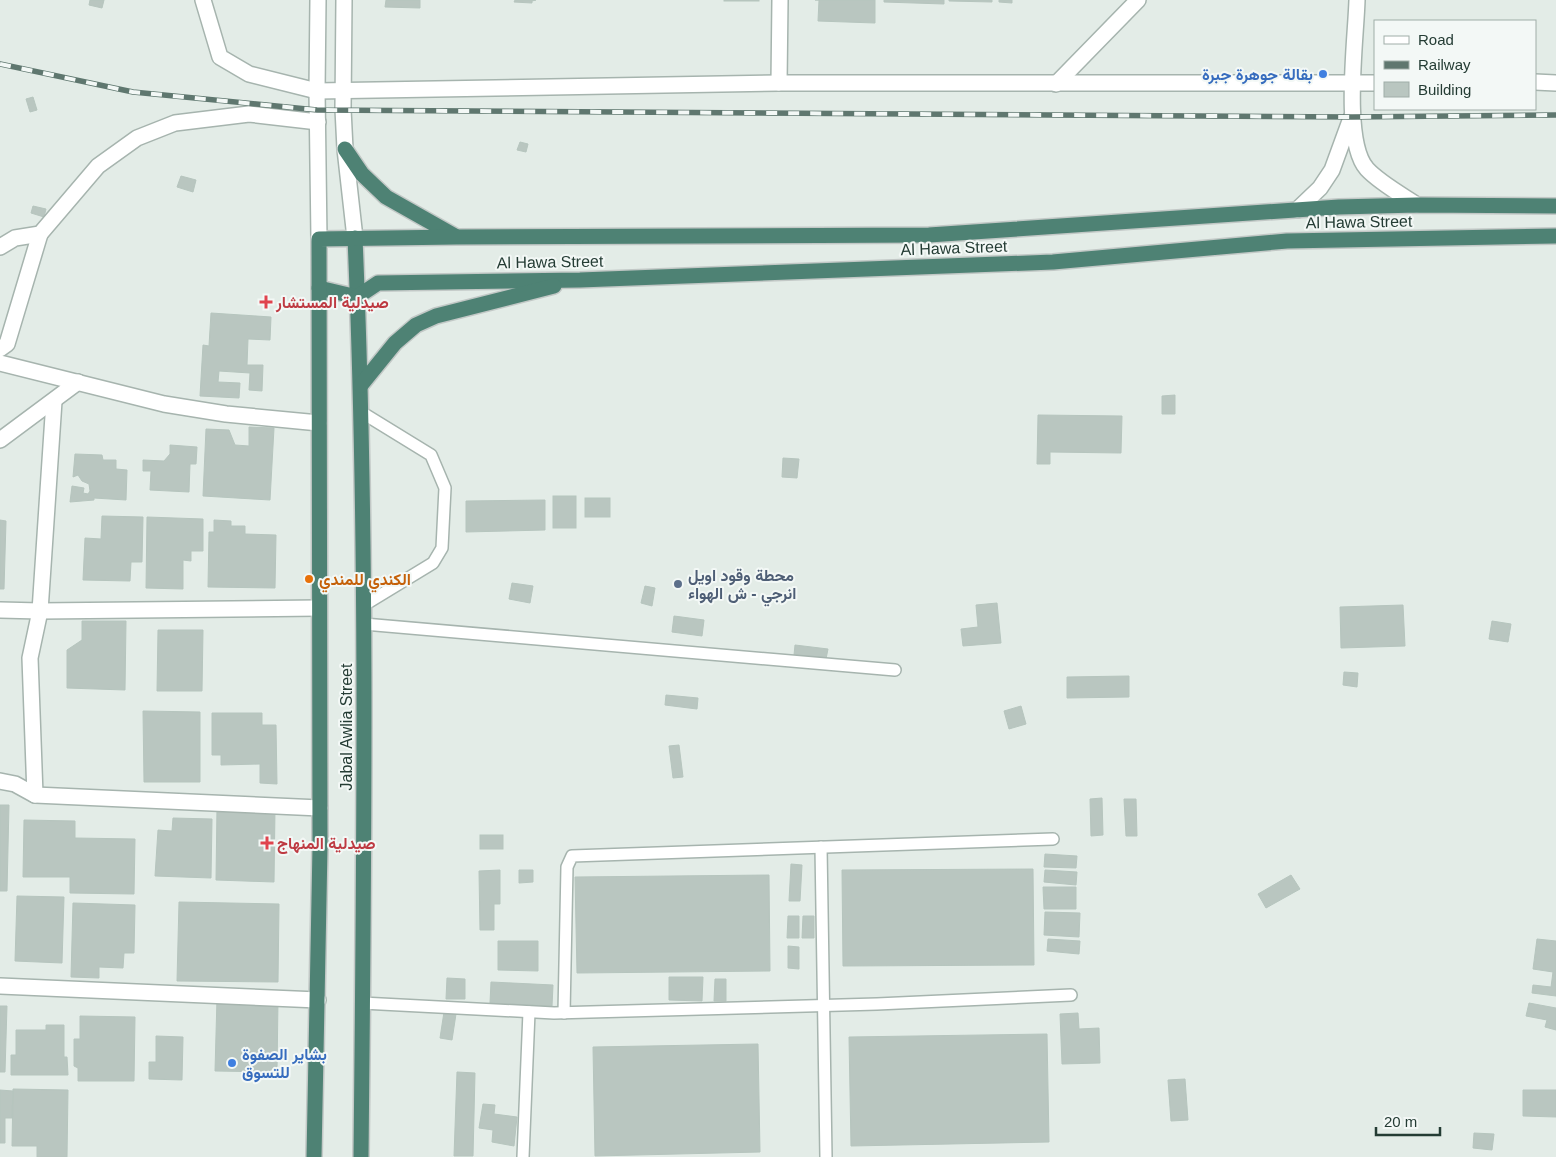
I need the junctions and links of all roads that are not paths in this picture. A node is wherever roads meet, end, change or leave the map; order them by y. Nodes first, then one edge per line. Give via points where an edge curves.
1 (203, 0) edge
2 (318, 0) edge
3 (344, 0) edge
4 (780, 0) edge
5 (1138, 0) edge
6 (1357, 0) edge
7 (1536, 82) edge
8 (779, 83) junction
9 (1354, 83) junction
10 (1374, 83) edge
11 (1556, 83) edge
12 (1056, 84) junction
13 (317, 91) junction
14 (342, 91) junction
15 (1352, 117) junction
16 (318, 122) junction
17 (345, 149) junction
18 (1417, 205) junction
19 (1556, 206) edge
20 (1297, 210) junction
21 (40, 234) junction
22 (0, 236) edge
23 (1556, 236) edge
24 (456, 237) junction
25 (15, 238) junction
26 (355, 238) junction
27 (319, 239) junction
28 (0, 247) edge
29 (580, 280) junction
30 (319, 294) junction
31 (357, 297) junction
32 (0, 349) edge
33 (0, 363) edge
34 (78, 382) junction
35 (361, 385) junction
36 (54, 401) junction
37 (361, 412) junction
38 (319, 423) junction
39 (0, 440) edge
40 (364, 605) junction
41 (319, 608) junction
42 (0, 610) edge
43 (40, 611) junction
44 (364, 624) junction
45 (895, 670) dead end
46 (0, 781) edge
47 (35, 796) junction
48 (320, 808) junction
49 (1053, 838) dead end
50 (821, 847) junction
51 (0, 986) edge
52 (1072, 995) dead end
53 (318, 1000) junction
54 (362, 1003) junction
55 (823, 1006) junction
56 (529, 1012) junction
57 (564, 1013) junction
58 (314, 1157) edge
59 (361, 1157) edge
60 (523, 1157) edge
61 (826, 1157) edge

1 - 13 street via 220,57 249,74
2 - 13 street
3 - 14 street
4 - 8 street
5 - 12 street
6 - 9 street
7 - 11 street
8 - 12 street
8 - 14 street
9 - 10 street
9 - 12 street
9 - 15 street
13 - 14 street
13 - 16 street
14 - 17 street
15 - 18 street via 1357,150 1367,169
15 - 20 street via 1332,170 1320,188
16 - 21 street via 250,114 175,123 137,138 98,166
16 - 27 street
17 - 24 highway via 374,187
17 - 26 street
18 - 19 highway, Al Hawa Street
18 - 20 highway, Al Hawa Street
20 - 24 highway, Al Hawa Street via 929,235
21 - 25 street
21 - 32 street via 7,344
22 - 25 street
23 - 29 highway, Al Hawa Street via 1288,241 1053,262
24 - 26 highway, Al Hawa Street
25 - 28 street
26 - 27 highway, Al Hawa Street
26 - 31 highway, Jabal Awlia Street
27 - 30 highway, Jabal Awlia Street
29 - 31 highway, Al Hawa Street via 378,283
29 - 35 highway via 436,316 416,325 394,343
30 - 31 highway
30 - 38 highway, Jabal Awlia Street
31 - 35 highway, Jabal Awlia Street
33 - 34 street
34 - 36 street
34 - 38 street via 164,404
35 - 37 highway, Jabal Awlia Street
36 - 39 street
36 - 43 street
37 - 40 highway, Jabal Awlia Street
37 - 40 lane via 431,455 445,488 442,548 433,563
38 - 41 highway, Jabal Awlia Street
40 - 44 highway, Jabal Awlia Street
41 - 43 street
41 - 48 highway, Jabal Awlia Street
42 - 43 street
43 - 47 street via 30,658
44 - 45 lane
44 - 54 highway, Jabal Awlia Street
46 - 47 street via 15,784
47 - 48 street
48 - 53 highway, Jabal Awlia Street
49 - 50 lane
50 - 55 lane
50 - 57 lane via 572,856 567,868
51 - 53 street
52 - 55 lane
53 - 58 highway, Jabal Awlia Street
54 - 56 lane
54 - 59 highway, Jabal Awlia Street
55 - 57 lane
55 - 61 lane
56 - 57 lane
56 - 60 lane

